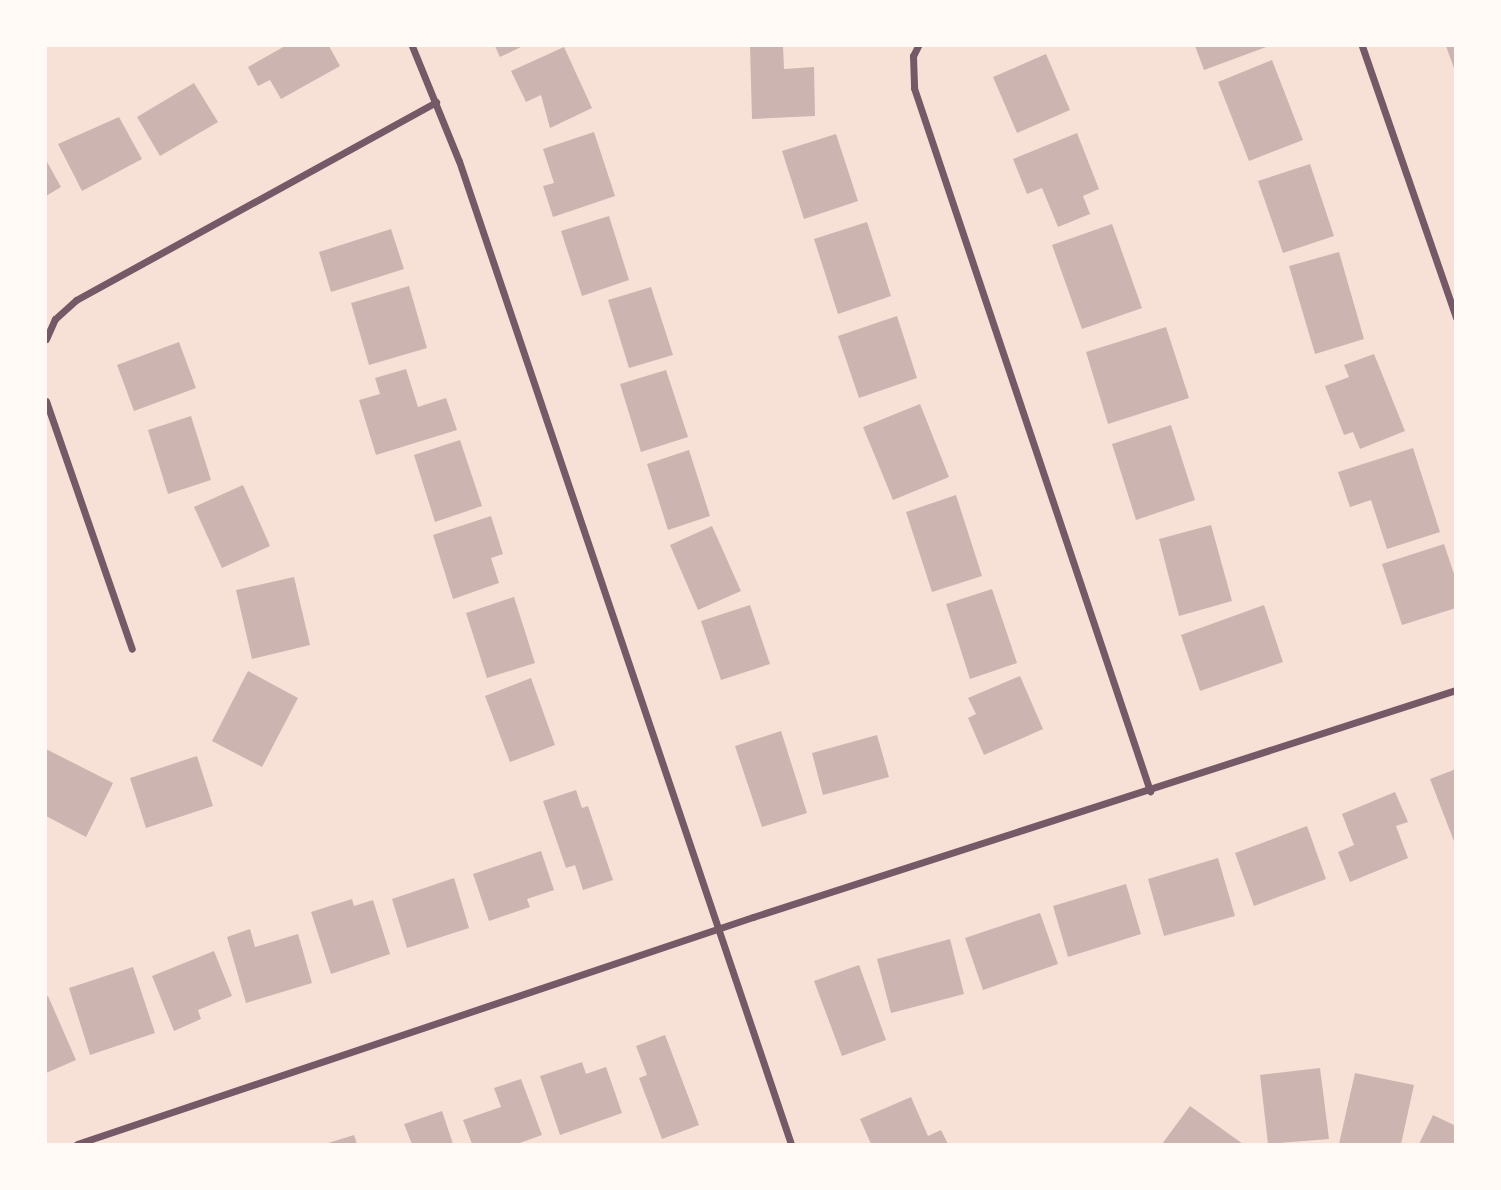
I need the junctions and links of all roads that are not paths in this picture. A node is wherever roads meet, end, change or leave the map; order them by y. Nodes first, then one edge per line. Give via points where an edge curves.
1 (412, 46) edge
2 (918, 46) edge
3 (1362, 46) edge
4 (436, 102) junction
5 (1455, 318) edge
6 (46, 339) edge
7 (46, 401) edge
8 (132, 649) dead end
9 (1455, 690) edge
10 (1150, 791) junction
11 (719, 929) junction
12 (77, 1144) edge
13 (792, 1144) edge

1 - 4 street
2 - 10 street via 913,56 914,88
3 - 5 street
4 - 6 street via 76,300 55,319
4 - 11 street
7 - 8 street
9 - 10 street
10 - 11 street
11 - 12 street
11 - 13 street

